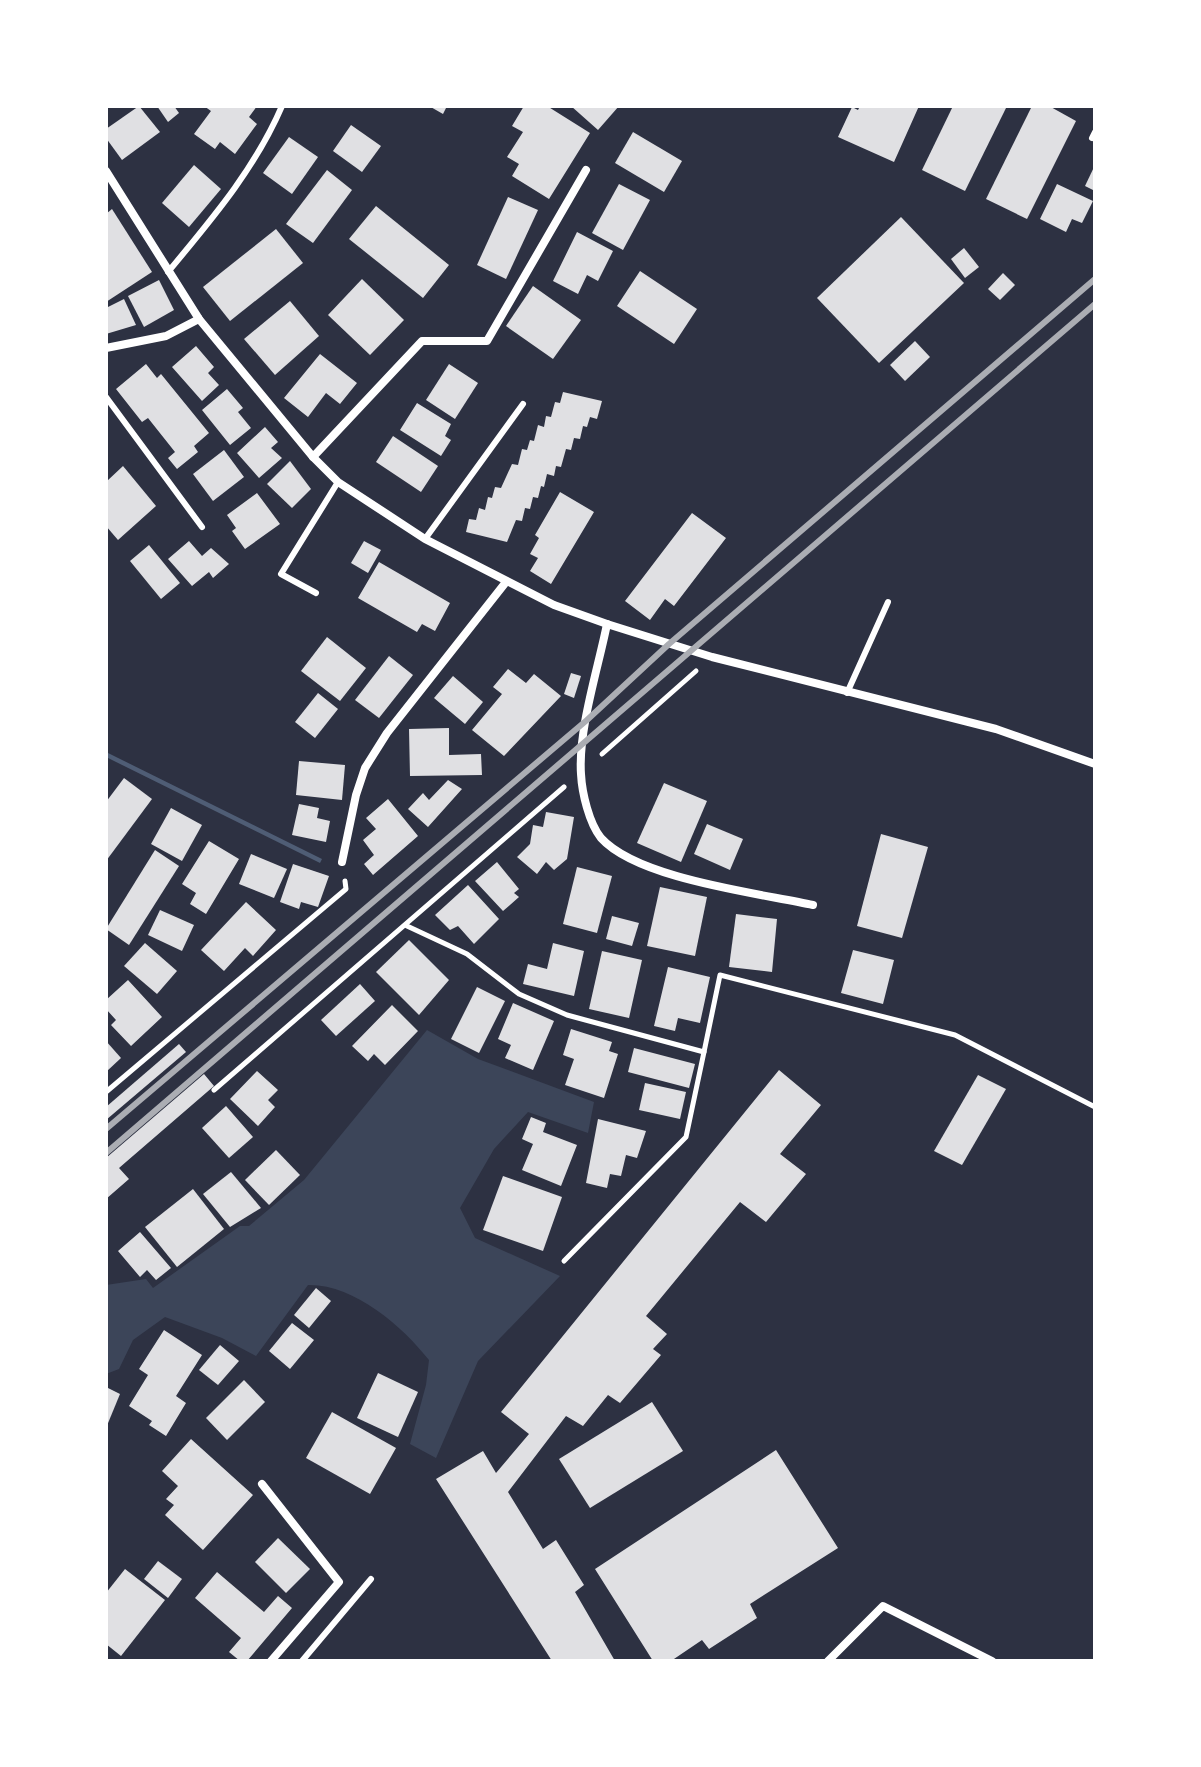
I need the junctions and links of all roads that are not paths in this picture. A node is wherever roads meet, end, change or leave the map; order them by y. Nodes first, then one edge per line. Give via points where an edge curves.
1 (282, 106) edge
2 (586, 170) dead end
3 (106, 171) edge
4 (168, 272) junction
5 (199, 319) junction
6 (106, 348) edge
7 (106, 397) edge
8 (523, 404) dead end
9 (313, 457) junction
10 (338, 482) junction
11 (202, 527) dead end
12 (425, 539) junction
13 (506, 582) junction
14 (316, 593) dead end
15 (888, 602) dead end
16 (607, 624) junction
17 (847, 693) junction
18 (1095, 764) edge
19 (342, 862) road end
20 (813, 905) dead end
21 (262, 1484) dead end
22 (371, 1579) dead end
23 (271, 1661) edge
24 (302, 1661) edge
25 (828, 1661) edge
26 (992, 1661) edge

1 - 4 lane via 230,198
2 - 9 street via 487,341 422,341
3 - 4 street
4 - 5 street
5 - 6 street via 166,336
5 - 9 street
7 - 11 lane
8 - 12 lane
9 - 10 street
10 - 12 street
10 - 14 lane via 281,574
12 - 13 street
13 - 16 street
13 - 19 street via 365,768
15 - 17 lane
16 - 17 street
16 - 20 street via 581,773 600,836 628,860
17 - 18 street via 996,729
21 - 23 street via 339,1582
22 - 24 lane
25 - 26 street via 883,1606

